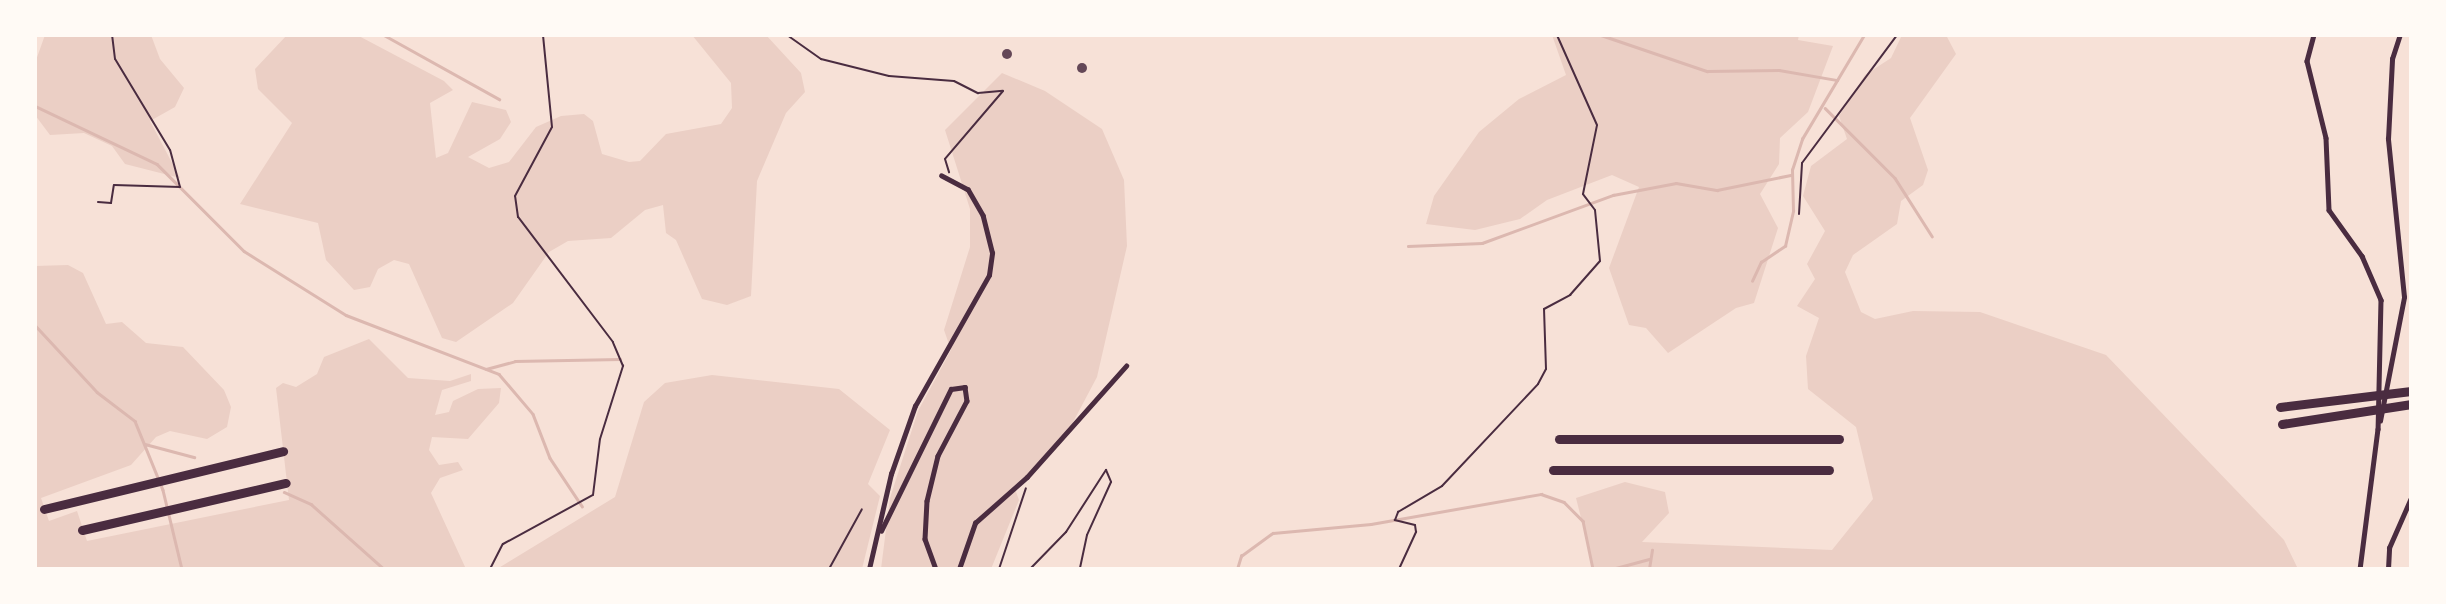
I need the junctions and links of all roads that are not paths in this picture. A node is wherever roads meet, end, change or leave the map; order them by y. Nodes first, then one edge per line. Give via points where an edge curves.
1 (2314, 35) edge
2 (2400, 35) edge
3 (942, 176) dead end
4 (1126, 366) dead end
5 (2411, 391) edge
6 (2411, 404) edge
7 (2280, 407) dead end
8 (2282, 424) dead end
9 (2378, 429) junction
10 (1559, 439) dead end
11 (1839, 439) dead end
12 (283, 451) dead end
13 (1553, 470) dead end
14 (1829, 470) dead end
15 (286, 483) dead end
16 (2411, 498) edge
17 (44, 509) dead end
18 (82, 530) dead end
19 (877, 542) junction
20 (869, 569) edge
21 (936, 569) edge
22 (959, 569) edge
23 (2360, 569) edge
24 (2388, 569) edge

1 - 9 street via 2307,61 2326,138 2329,210 2368,266 2381,300
2 - 9 street via 2392,59 2388,139 2403,297
3 - 19 street via 953,179 983,216 992,253 989,275 915,405
4 - 22 street via 1026,478 975,523
5 - 7 highway via 2318,407
6 - 8 highway
9 - 23 street
10 - 11 highway
12 - 17 highway via 232,459
13 - 14 highway
15 - 18 highway
16 - 24 street via 2389,548
19 - 20 street
19 - 21 street via 942,404 954,386 962,385 967,401 938,456 927,501 925,539

